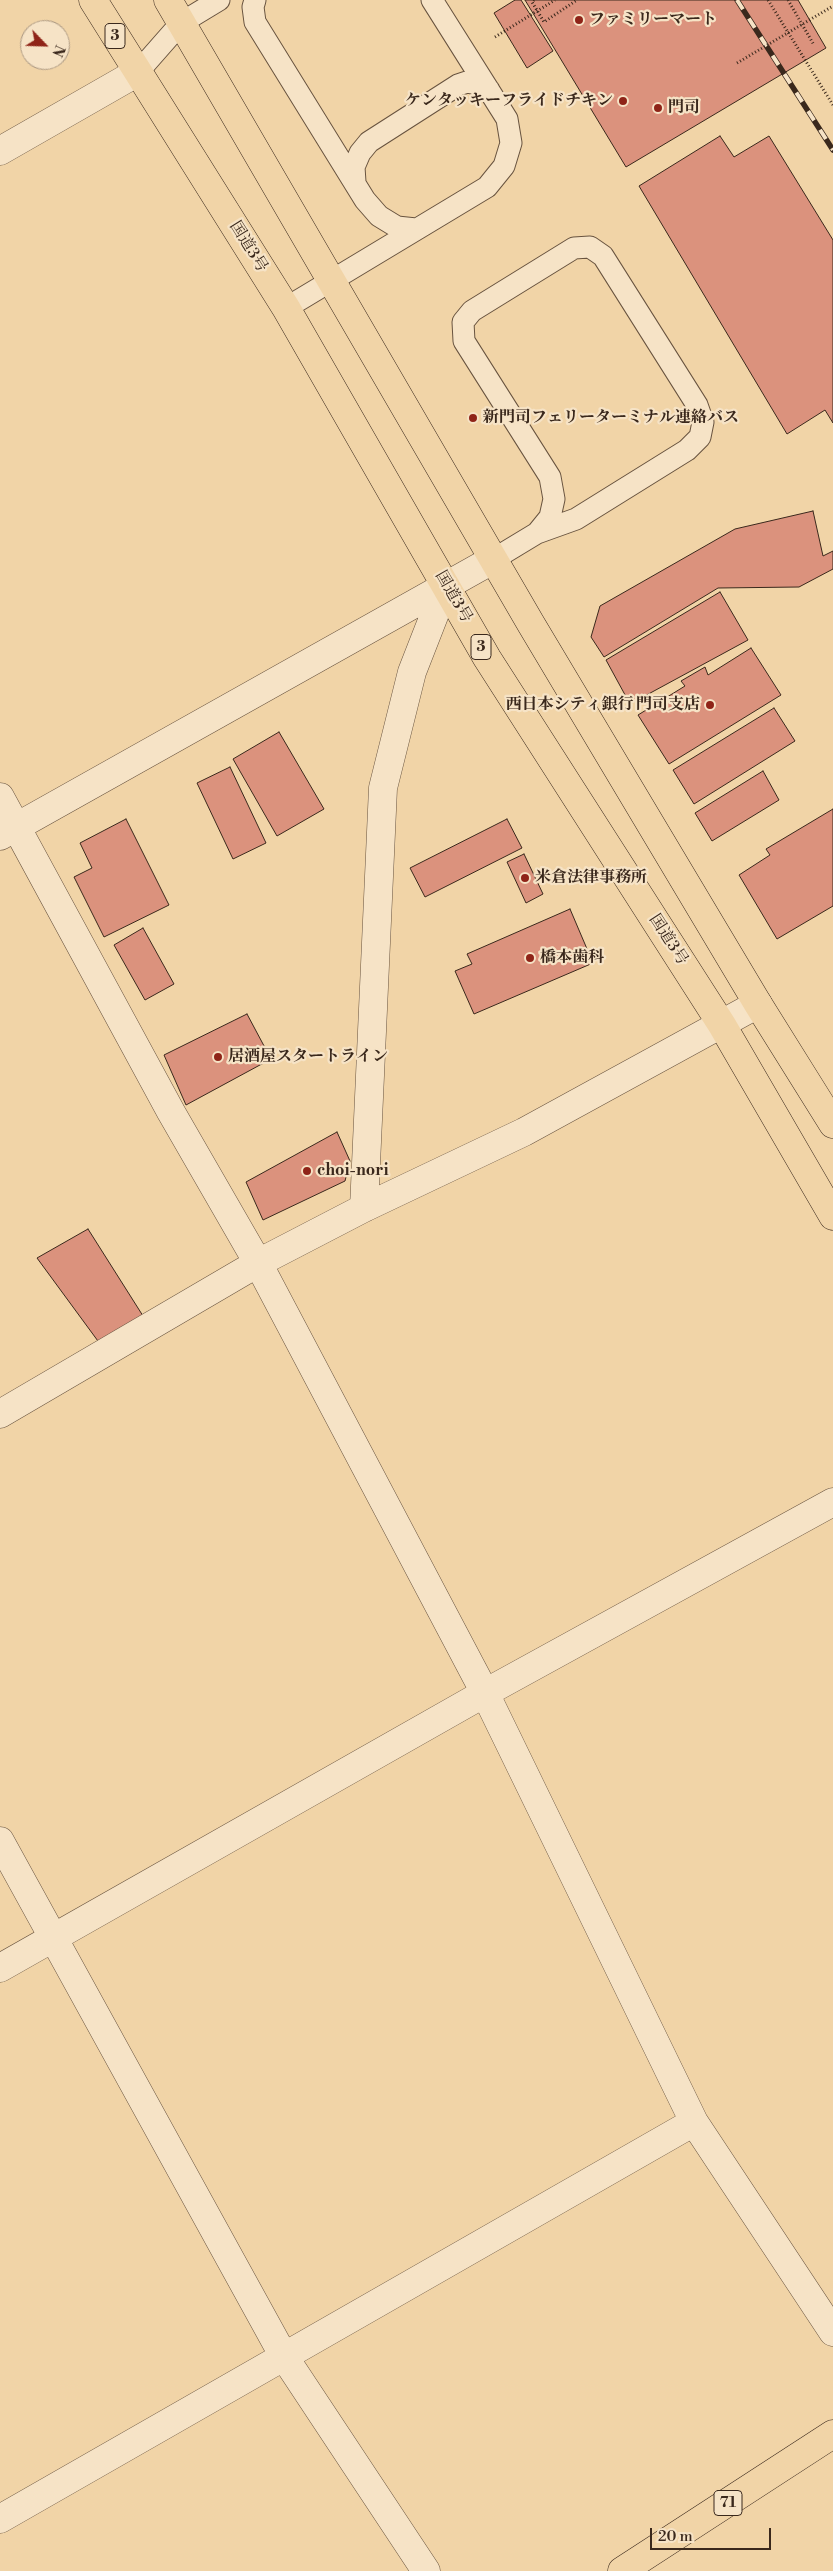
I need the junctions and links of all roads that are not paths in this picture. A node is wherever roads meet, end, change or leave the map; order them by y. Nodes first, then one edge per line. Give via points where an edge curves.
1 (93, 0) edge
2 (219, 0) edge
3 (255, 0) edge
4 (432, 0) edge
5 (175, 12) edge
6 (138, 72) junction
7 (489, 90) junction
8 (0, 152) edge
9 (355, 182) junction
10 (416, 229) junction
11 (331, 281) junction
12 (286, 308) junction
13 (537, 533) junction
14 (494, 559) junction
15 (446, 585) junction
16 (0, 797) edge
17 (8, 832) edge
18 (758, 1004) junction
19 (722, 1025) junction
20 (833, 1124) edge
21 (364, 1208) junction
22 (833, 1216) edge
23 (258, 1263) junction
24 (0, 1414) edge
25 (833, 1502) edge
26 (485, 1693) junction
27 (0, 1841) edge
28 (54, 1939) junction
29 (0, 1968) edge
30 (694, 2122) junction
31 (833, 2332) edge
32 (283, 2355) junction
33 (833, 2434) edge
34 (0, 2519) edge
35 (426, 2571) edge
36 (622, 2571) edge

1 - 6 main road, 国道3号 / 3
2 - 5 lane
3 - 9 lane via 255,22
4 - 7 lane
5 - 6 lane
5 - 11 main road
6 - 8 street
6 - 12 main road, 国道3号 / 3
7 - 9 lane via 467,82 458,85 369,142 354,167
7 - 10 lane via 507,119 511,143 504,166 487,187
9 - 10 lane via 379,216 397,227
10 - 11 lane
11 - 12 lane
11 - 14 main road
12 - 15 main road, 国道3号 / 3
13 - 13 lane via 550,517 554,499 550,477 464,341 463,322 472,312 574,248 590,248 603,256 697,405 703,422 700,437 687,450 576,519
13 - 14 lane
14 - 15 street
14 - 18 main road
15 - 17 street
15 - 19 main road, 国道3号 / 3 via 487,658
15 - 21 street via 412,672 383,788
16 - 17 street
17 - 23 street
18 - 19 street
18 - 20 main road
19 - 21 street via 524,1132
19 - 22 main road, 国道3号 / 3
21 - 23 street
23 - 24 street
23 - 26 street
25 - 26 street
26 - 28 street
26 - 30 street
27 - 28 street
28 - 29 street
28 - 32 street
30 - 31 street
30 - 32 street
32 - 34 street
32 - 35 street
33 - 36 main road, 71

